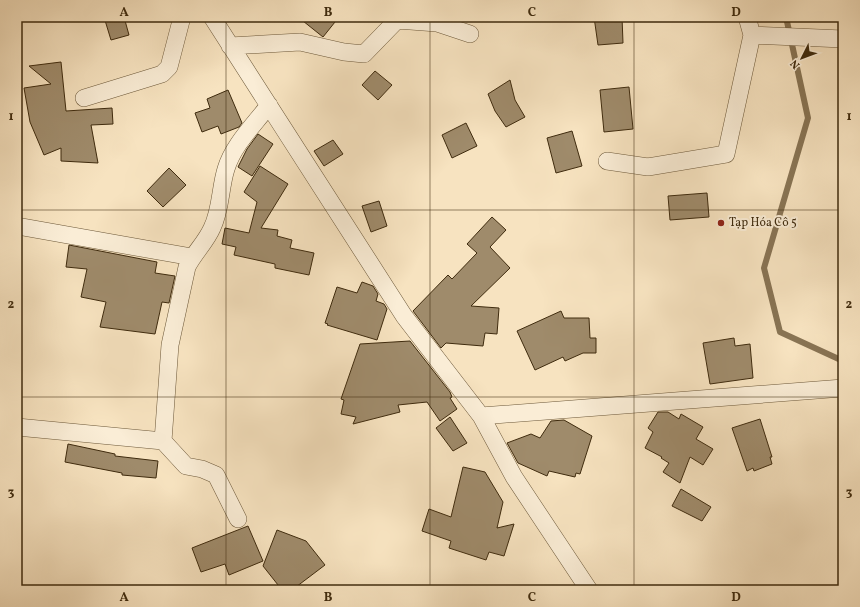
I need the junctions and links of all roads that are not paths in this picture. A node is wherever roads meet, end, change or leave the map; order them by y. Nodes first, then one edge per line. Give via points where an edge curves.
1 (182, 17) edge
2 (212, 17) edge
3 (747, 17) edge
4 (470, 34) dead end
5 (752, 35) junction
6 (843, 39) edge
7 (230, 46) junction
8 (84, 98) dead end
9 (269, 105) junction
10 (607, 161) dead end
11 (17, 226) edge
12 (192, 257) junction
13 (842, 388) edge
14 (481, 416) junction
15 (17, 427) edge
16 (163, 441) junction
17 (238, 519) dead end
18 (589, 590) edge

1 - 8 street via 168,67 162,74
2 - 7 street
3 - 5 street
4 - 7 street via 437,23 397,20 364,54 300,42
5 - 6 street
5 - 10 street via 726,154 648,166
7 - 9 street
9 - 12 street via 231,156 216,220 207,238
9 - 14 street via 404,316
11 - 12 street
12 - 16 street via 187,267 170,345
13 - 14 street
14 - 18 street via 514,477
15 - 16 street
16 - 17 street via 186,466 216,475

